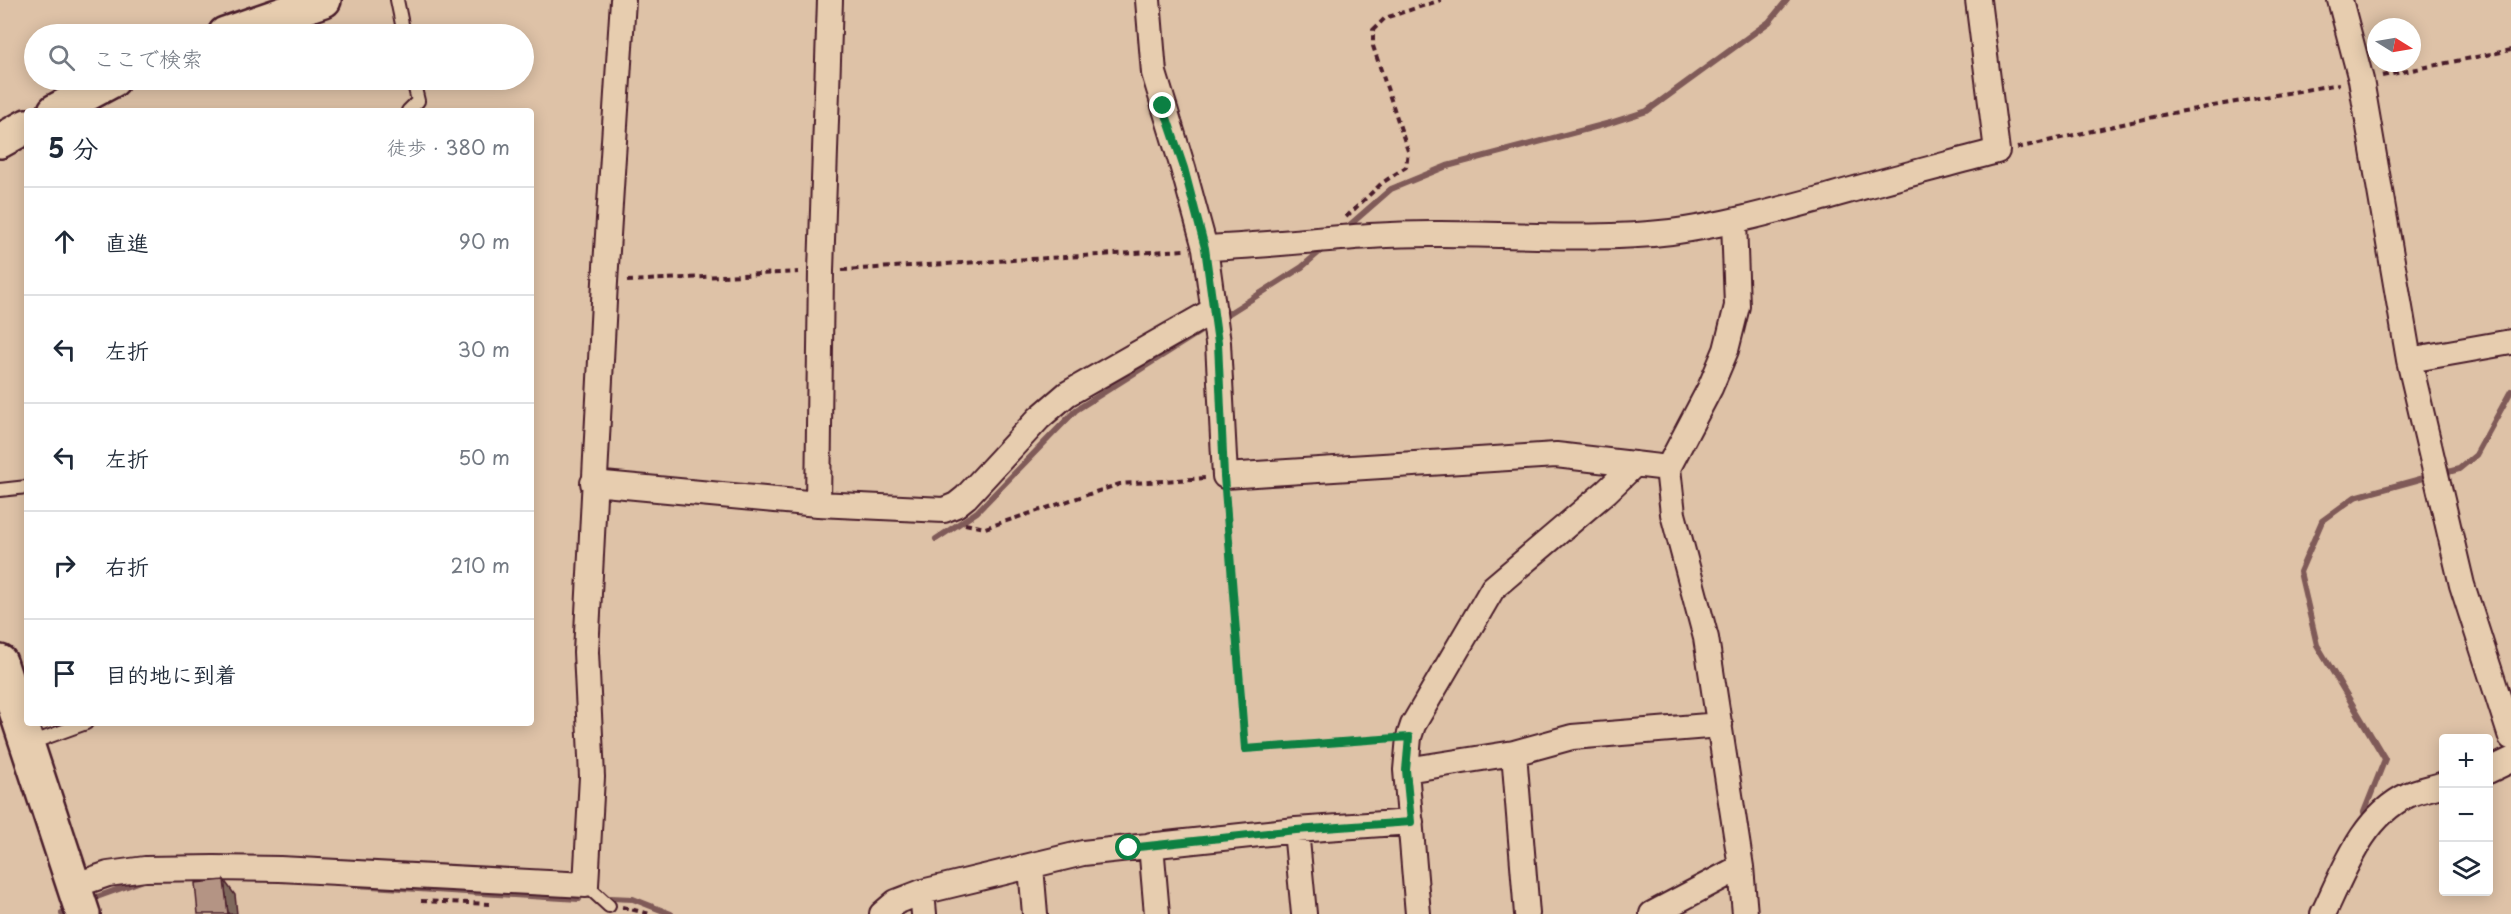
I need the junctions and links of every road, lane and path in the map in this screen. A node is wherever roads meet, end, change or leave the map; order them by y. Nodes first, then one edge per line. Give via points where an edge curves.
1 (324, 0) edge
2 (397, 0) edge
3 (623, 0) edge
4 (830, 0) edge
5 (1148, 0) edge
6 (1440, 0) edge
7 (1978, 0) edge
8 (2340, 0) edge
9 (254, 24) edge
10 (402, 24) edge
11 (2511, 50) edge
12 (2361, 80) junction
13 (94, 90) edge
14 (416, 90) edge
15 (61, 108) edge
16 (411, 108) edge
17 (24, 128) edge
18 (0, 141) edge
19 (1997, 151) junction
20 (1734, 221) junction
21 (1327, 237) junction
22 (1205, 248) junction
23 (821, 272) junction
24 (605, 282) junction
25 (1214, 310) junction
26 (2511, 342) edge
27 (2409, 360) junction
28 (1635, 464) junction
29 (1668, 468) junction
30 (1224, 476) junction
31 (593, 483) junction
32 (24, 487) edge
33 (0, 490) edge
34 (818, 504) junction
35 (944, 510) junction
36 (0, 662) edge
37 (1720, 724) junction
38 (78, 726) edge
39 (1409, 737) junction
40 (2511, 737) edge
41 (27, 744) junction
42 (1514, 753) junction
43 (2511, 760) edge
44 (2493, 769) edge
45 (1406, 770) junction
46 (2439, 786) edge
47 (1411, 822) junction
48 (1296, 830) junction
49 (1151, 845) junction
50 (1031, 867) junction
51 (1741, 867) junction
52 (586, 885) junction
53 (78, 900) edge
54 (923, 903) edge
55 (609, 906) joint
56 (650, 914) edge
57 (882, 914) edge
58 (1035, 914) edge
59 (1157, 914) edge
60 (1304, 914) edge
61 (1418, 914) edge
62 (1527, 914) edge
63 (1652, 914) edge
64 (1745, 914) edge
65 (2324, 914) edge

1 - 9 street
2 - 10 lane
3 - 24 street
4 - 23 street
5 - 22 street via 1154,73
6 - 21 path via 1385,18 1373,30 1373,46 1408,151 1406,167 1382,183
7 - 19 street
8 - 12 street
11 - 12 path
12 - 19 path via 2167,114
12 - 27 street
13 - 15 street
14 - 16 lane via 418,100
17 - 18 street
19 - 20 street
20 - 21 street via 1623,236
20 - 29 street via 1737,306 1726,350
21 - 22 street
22 - 23 path
22 - 25 street
23 - 24 path
23 - 34 street
24 - 31 street
25 - 30 street
25 - 35 street via 1067,394 1039,418 961,501
26 - 27 street
27 - 40 street via 2462,585
28 - 29 street
28 - 30 street via 1556,455
28 - 39 street via 1493,588
29 - 37 street via 1673,513 1706,638
30 - 35 path via 1120,484 986,528 967,525
30 - 39 path via 1245,749
31 - 34 street
31 - 52 street via 586,652 592,777
32 - 33 lane
34 - 35 street
36 - 41 street
37 - 42 street via 1572,737
37 - 51 street
38 - 41 lane
39 - 45 street
41 - 53 street
42 - 45 street
42 - 62 street
43 - 44 street
45 - 47 street
46 - 65 street via 2408,795 2383,812 2362,836
47 - 48 street
47 - 61 street
48 - 49 street
48 - 60 street
49 - 50 street via 1083,854
49 - 59 street
50 - 54 street
50 - 58 street
51 - 63 street
51 - 64 street
52 - 53 street via 280,869 145,869 108,874
52 - 55 lane
54 - 57 street via 896,902
55 - 56 path

